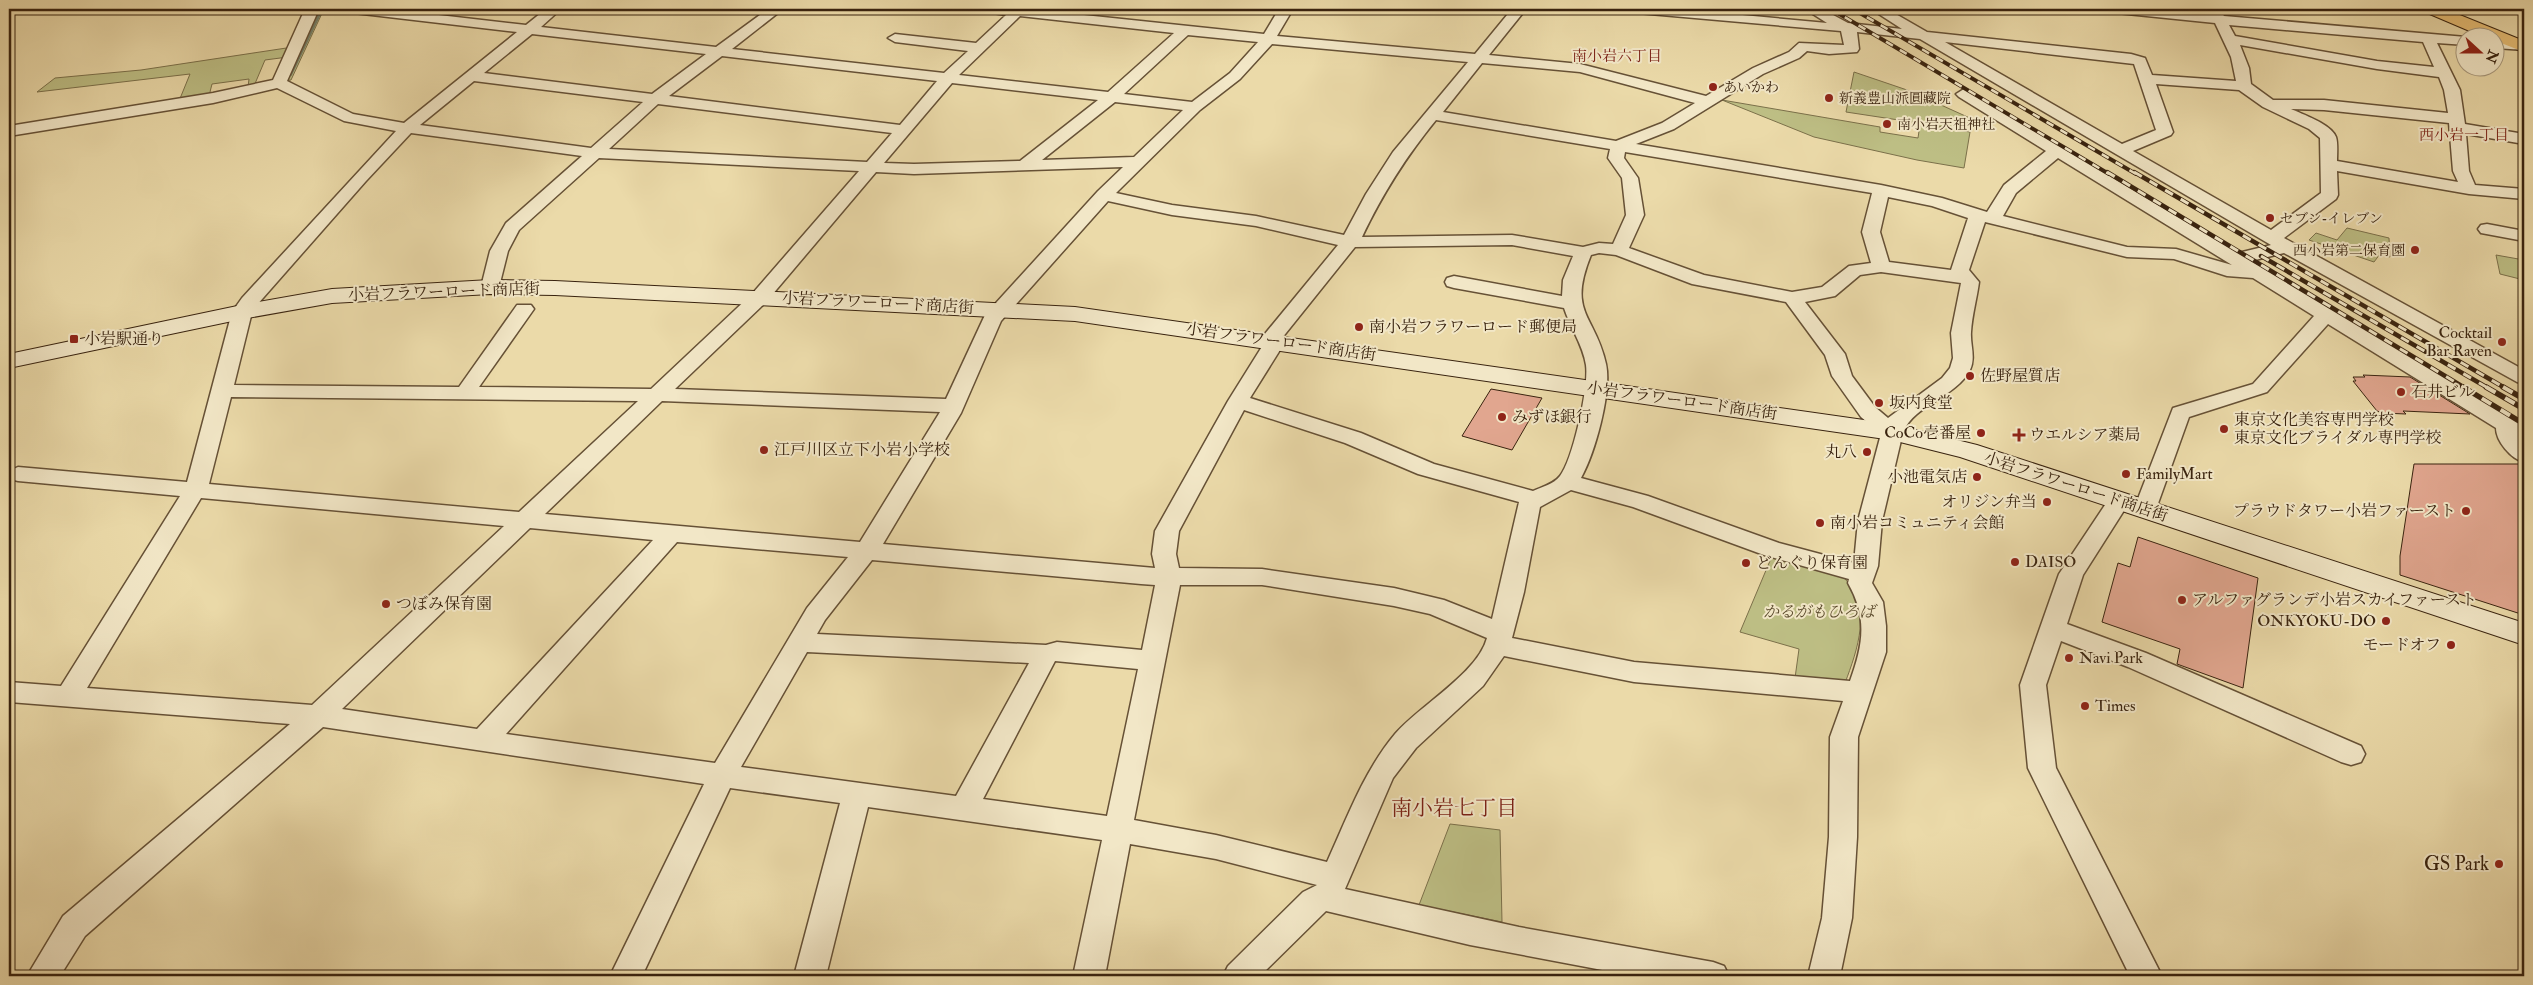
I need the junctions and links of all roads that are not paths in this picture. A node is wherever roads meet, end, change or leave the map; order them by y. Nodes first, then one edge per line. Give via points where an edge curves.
1 (312, 9) edge
2 (354, 9) edge
3 (554, 9) edge
4 (776, 9) edge
5 (991, 9) edge
6 (1286, 9) edge
7 (1519, 9) edge
8 (1638, 9) edge
9 (1812, 9) edge
10 (1878, 9) edge
11 (2117, 9) edge
12 (2431, 9) edge
13 (2452, 9) edge
14 (1019, 10) edge
15 (2216, 14) edge
16 (1845, 27) junction
17 (529, 29) junction
18 (1185, 30) junction
19 (1925, 37) junction
20 (895, 38) dead end
21 (2428, 38) junction
22 (1268, 39) junction
23 (2230, 39) junction
24 (2456, 41) edge
25 (2506, 44) edge
26 (2524, 44) edge
27 (980, 48) junction
28 (720, 51) junction
29 (1478, 58) junction
30 (2444, 73) junction
31 (471, 76) junction
32 (949, 77) junction
33 (2147, 79) junction
34 (279, 83) junction
35 (2243, 86) junction
36 (1964, 94) dead end
37 (1112, 97) junction
38 (655, 99) junction
39 (1706, 101) junction
40 (2268, 104) junction
41 (1195, 107) junction
42 (1434, 115) junction
43 (2457, 123) junction
44 (407, 128) junction
45 (904, 130) junction
46 (9, 131) edge
47 (2524, 138) edge
48 (1619, 145) junction
49 (2122, 150) junction
50 (2056, 151) junction
51 (596, 152) junction
52 (1137, 162) junction
53 (2330, 165) junction
54 (1024, 166) junction
55 (873, 167) junction
56 (1881, 190) junction
57 (2469, 190) junction
58 (2521, 194) edge
59 (1104, 195) junction
60 (2524, 211) edge
61 (1985, 217) junction
62 (2487, 229) dead end
63 (2524, 236) edge
64 (1350, 242) junction
65 (2279, 242) junction
66 (1619, 250) junction
67 (1583, 252) junction
68 (2237, 259) junction
69 (1881, 267) junction
70 (2261, 274) junction
71 (1965, 277) junction
72 (1454, 282) dead end
73 (490, 287) junction
74 (759, 298) junction
75 (1792, 298) junction
76 (1573, 304) junction
77 (1000, 308) junction
78 (524, 310) dead end
79 (242, 312) junction
80 (2326, 314) junction
81 (1272, 341) junction
82 (9, 361) edge
83 (2524, 378) edge
84 (1597, 389) junction
85 (221, 391) junction
86 (465, 393) junction
87 (657, 395) junction
88 (1238, 401) junction
89 (953, 406) junction
90 (2517, 423) edge
91 (1892, 432) junction
92 (2524, 455) edge
93 (18, 474) dead end
94 (1568, 482) junction
95 (195, 490) junction
96 (1534, 499) junction
97 (2119, 500) junction
98 (2145, 509) junction
99 (527, 519) junction
100 (673, 532) junction
101 (868, 549) junction
102 (1863, 574) junction
103 (1168, 577) junction
104 (2052, 629) junction
105 (2524, 634) edge
106 (1500, 639) junction
107 (800, 642) junction
108 (1046, 654) junction
109 (1152, 661) junction
110 (9, 692) edge
111 (1859, 692) junction
112 (67, 698) junction
113 (318, 716) junction
114 (483, 741) junction
115 (2351, 754) dead end
116 (723, 774) junction
117 (857, 794) junction
118 (964, 808) junction
119 (1120, 830) junction
120 (1330, 888) junction
121 (43, 976) edge
122 (626, 976) edge
123 (810, 976) edge
124 (1089, 976) edge
125 (1239, 976) edge
126 (1713, 976) edge
127 (1824, 976) edge
128 (2146, 976) edge

1 - 34 street
2 - 17 street
3 - 17 street
4 - 28 street
5 - 14 street
6 - 22 street
7 - 29 street
8 - 16 street
9 - 16 street
10 - 19 street
11 - 15 street
12 - 26 main road
13 - 26 main road
14 - 18 street
14 - 27 street
15 - 21 street via 2279,26
15 - 23 street
16 - 19 street
16 - 39 street via 1850,33 1852,49 1804,46 1794,55
17 - 28 street
17 - 31 street
18 - 22 street
18 - 37 street
19 - 33 street via 2131,58 2140,62
19 - 49 street
20 - 27 street
21 - 24 street
21 - 30 street
22 - 29 street
22 - 41 street via 1235,76
23 - 30 street via 2377,65
23 - 35 street via 2245,76
25 - 26 street
27 - 32 street
28 - 32 street
28 - 38 street
29 - 39 street via 1580,68
29 - 42 street
30 - 43 street via 2452,90
31 - 38 street
31 - 44 street
32 - 37 street
32 - 45 street
33 - 35 street
33 - 49 street via 2145,82 2165,132
34 - 44 street via 349,118
34 - 46 street via 212,98
35 - 40 street
36 - 50 street
37 - 41 street
37 - 54 street
38 - 45 street
38 - 51 street
39 - 48 street via 1668,126
40 - 43 street via 2324,105
40 - 53 street via 2315,126 2328,137
41 - 52 street
42 - 48 street
42 - 64 street via 1399,156 1374,194
43 - 47 street
43 - 57 street via 2460,171
44 - 51 street
44 - 79 street via 326,214
45 - 55 street
48 - 56 street
48 - 66 street via 1616,158 1630,178 1635,215
49 - 65 street
50 - 61 street via 2025,175
50 - 68 street
51 - 55 street
51 - 73 street via 512,227 499,251
52 - 54 street
52 - 59 street
53 - 57 street
53 - 65 street via 2330,195
54 - 55 street
55 - 74 street
56 - 61 street
56 - 69 street via 1872,232
57 - 58 street
58 - 60 street
59 - 64 street
59 - 77 street
61 - 70 street via 2127,252 2176,254 2227,270
61 - 71 street via 1960,271
62 - 63 street
64 - 67 street via 1512,240
64 - 81 street
65 - 68 street
65 - 83 street
66 - 67 street via 1599,248
66 - 75 street via 1698,280
67 - 76 street via 1571,287
68 - 70 street
69 - 71 street
69 - 75 street via 1855,270 1828,292
70 - 80 street
71 - 91 street via 1970,282 1961,333 1963,358 1960,369 1949,382 1898,419
72 - 76 street
73 - 74 street, 小岩フラワーロード商店街
73 - 79 street, 小岩フラワーロード商店街 via 332,296
74 - 77 street, 小岩フラワーロード商店街
74 - 87 street
75 - 91 street via 1835,354 1842,376 1868,412
76 - 84 street via 1597,366
77 - 81 street, 小岩フラワーロード商店街 via 1075,314
77 - 89 street
78 - 86 street
79 - 82 street, 小岩フラワーロード商店街
79 - 85 street
80 - 90 street
80 - 98 street via 2260,388 2180,413
81 - 84 street, 小岩フラワーロード商店街
81 - 88 street
84 - 91 street, 小岩フラワーロード商店街
84 - 94 street via 1578,462
85 - 86 street
85 - 95 street
86 - 87 street
87 - 89 street
87 - 99 street
88 - 96 street via 1345,435 1426,470
88 - 103 street via 1167,530 1164,554
89 - 101 street
90 - 92 street via 2506,429
91 - 97 street, 小岩フラワーロード商店街 via 1968,451
91 - 102 street via 1870,521
93 - 95 street
94 - 96 street
94 - 102 street via 1640,501 1772,549
95 - 99 street
95 - 112 street
96 - 106 street via 1529,504
97 - 98 street, 小岩フラワーロード商店街
97 - 104 street via 2071,574
98 - 105 street, 小岩フラワーロード商店街
99 - 100 street
99 - 113 street
100 - 101 street
100 - 114 street
101 - 103 street
101 - 107 street via 816,614
102 - 111 street via 1860,583 1871,602 1874,626 1873,652
103 - 106 street via 1262,578 1394,597 1434,606
103 - 109 street
104 - 115 street via 2137,660
104 - 128 street via 2033,685 2042,768
106 - 111 street via 1634,672
106 - 120 street via 1474,679 1406,740 1382,772
107 - 108 street
107 - 116 street
108 - 109 street via 1057,651
108 - 118 street
109 - 119 street
110 - 112 street
111 - 127 street via 1844,737 1843,837 1837,918
112 - 113 street
113 - 114 street
113 - 121 street via 74,926
114 - 116 street
116 - 117 street
116 - 122 street
117 - 118 street
117 - 123 street
118 - 119 street
119 - 120 street via 1216,847
119 - 124 street
120 - 125 street
120 - 126 street via 1418,922

